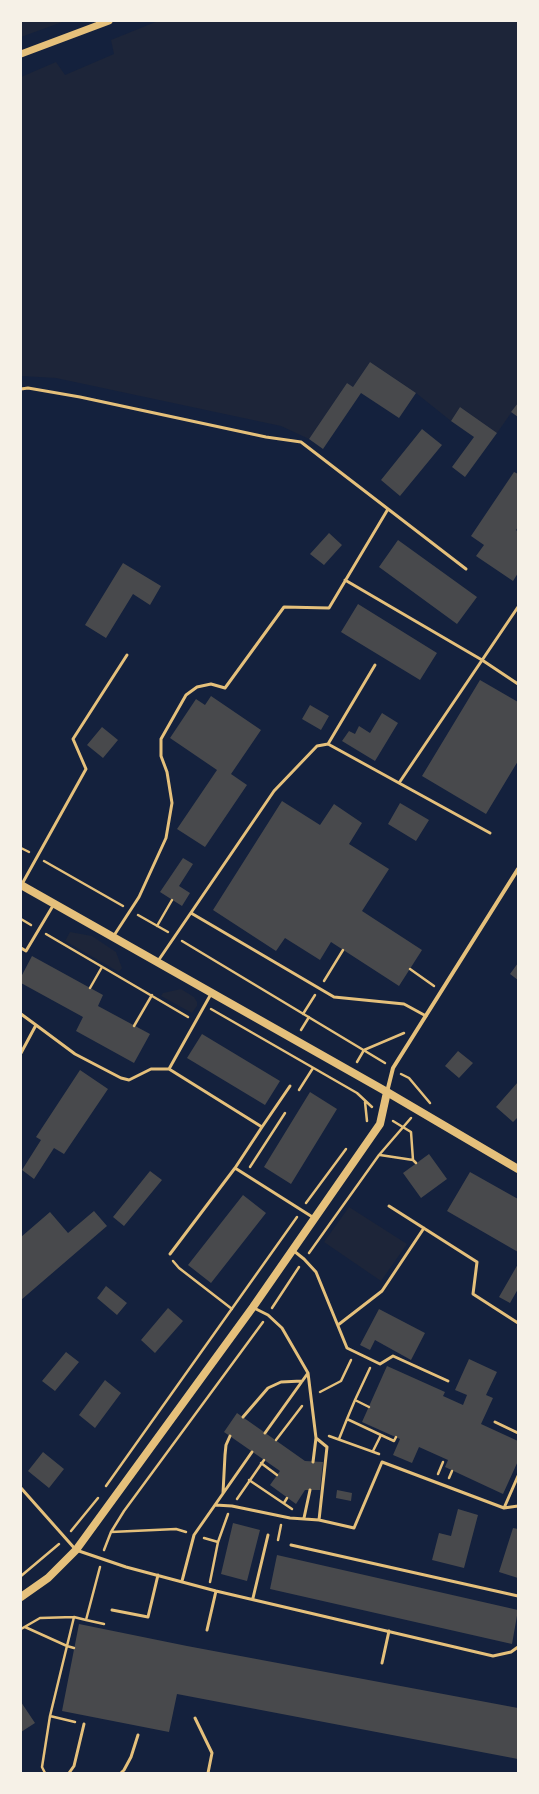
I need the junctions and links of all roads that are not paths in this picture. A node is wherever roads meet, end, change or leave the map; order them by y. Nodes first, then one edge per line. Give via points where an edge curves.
1 (109, 21) edge
2 (21, 54) edge
3 (21, 389) edge
4 (388, 509) junction
5 (466, 569) dead end
6 (345, 580) junction
7 (518, 607) edge
8 (127, 655) dead end
9 (482, 660) junction
10 (375, 665) dead end
11 (518, 684) edge
12 (328, 744) junction
13 (399, 783) junction
14 (490, 833) dead end
15 (518, 869) edge
16 (21, 885) edge
17 (54, 904) junction
18 (191, 913) junction
19 (113, 937) junction
20 (21, 948) edge
21 (157, 962) junction
22 (212, 993) junction
23 (21, 1014) edge
24 (426, 1016) junction
25 (36, 1025) junction
26 (21, 1053) edge
27 (169, 1069) junction
28 (290, 1086) dead end
29 (387, 1092) junction
30 (262, 1127) junction
31 (236, 1168) junction
32 (518, 1169) edge
33 (389, 1206) dead end
34 (314, 1218) junction
35 (424, 1228) junction
36 (292, 1250) junction
37 (170, 1254) road end
38 (253, 1307) junction
39 (518, 1323) edge
40 (338, 1326) junction
41 (308, 1373) junction
42 (302, 1381) junction
43 (448, 1382) dead end
44 (243, 1417) dead end
45 (495, 1422) dead end
46 (518, 1432) edge
47 (265, 1433) dead end
48 (230, 1436) dead end
49 (316, 1438) junction
50 (252, 1452) dead end
51 (313, 1462) dead end
52 (518, 1476) edge
53 (21, 1488) edge
54 (310, 1490) dead end
55 (223, 1493) junction
56 (215, 1505) junction
57 (518, 1506) edge
58 (504, 1508) junction
59 (304, 1518) junction
60 (318, 1520) junction
61 (268, 1535) dead end
62 (292, 1545) dead end
63 (76, 1550) junction
64 (158, 1575) junction
65 (182, 1581) junction
66 (216, 1591) junction
67 (518, 1596) edge
68 (21, 1597) edge
69 (253, 1598) junction
70 (112, 1610) dead end
71 (207, 1630) dead end
72 (389, 1631) junction
73 (518, 1647) edge
74 (382, 1663) dead end
75 (195, 1718) dead end
76 (84, 1724) road end
77 (138, 1736) dead end
78 (69, 1773) edge
79 (121, 1773) edge
80 (208, 1773) edge

1 - 2 street
3 - 4 lane via 80,397 266,437 301,442
4 - 5 lane
4 - 6 lane
6 - 9 lane
6 - 19 lane via 328,608 284,607 225,688 211,684 197,687 186,695 161,739 161,756 167,772 172,803 166,838 139,897
7 - 9 lane
8 - 16 lane via 73,739 86,769
9 - 11 lane
9 - 13 lane
10 - 12 lane
12 - 13 lane
12 - 18 lane via 317,746 274,791
13 - 14 lane
15 - 24 street
16 - 17 main road
17 - 19 main road
17 - 20 lane via 26,951
18 - 21 lane
18 - 24 lane via 334,998 404,1004
19 - 21 main road
21 - 22 main road
22 - 27 lane
22 - 29 main road
23 - 25 lane
24 - 29 street via 393,1068
25 - 26 lane
25 - 27 lane via 75,1054 121,1078 129,1080 150,1068
27 - 30 lane
28 - 30 lane
29 - 32 main road
29 - 34 main road via 380,1124
30 - 31 lane
31 - 34 lane
31 - 37 lane
33 - 35 lane
34 - 36 main road
35 - 39 lane via 478,1262 473,1294
35 - 40 lane via 382,1291
36 - 38 main road
36 - 40 lane via 316,1272
38 - 41 lane via 268,1315 282,1328
38 - 63 main road
40 - 43 lane via 347,1348 380,1364 393,1356
41 - 42 lane
41 - 49 lane
42 - 44 lane via 281,1382 268,1388
42 - 47 lane
45 - 46 lane
48 - 55 lane via 226,1445
49 - 51 lane
49 - 60 lane via 327,1447
50 - 55 lane
52 - 58 lane
53 - 63 lane
54 - 59 lane
55 - 56 lane
56 - 59 lane via 290,1518
56 - 65 lane via 194,1535
57 - 58 lane
58 - 60 lane via 382,1462 354,1528
59 - 60 lane
61 - 69 lane
62 - 67 lane
63 - 64 lane
63 - 68 main road via 48,1578
64 - 65 lane
64 - 70 lane via 148,1617
65 - 66 lane
66 - 69 lane
66 - 71 lane
69 - 72 lane
72 - 73 lane via 493,1656 511,1652
72 - 74 lane
75 - 80 lane via 212,1753
76 - 78 lane via 74,1766
77 - 79 lane via 131,1757

